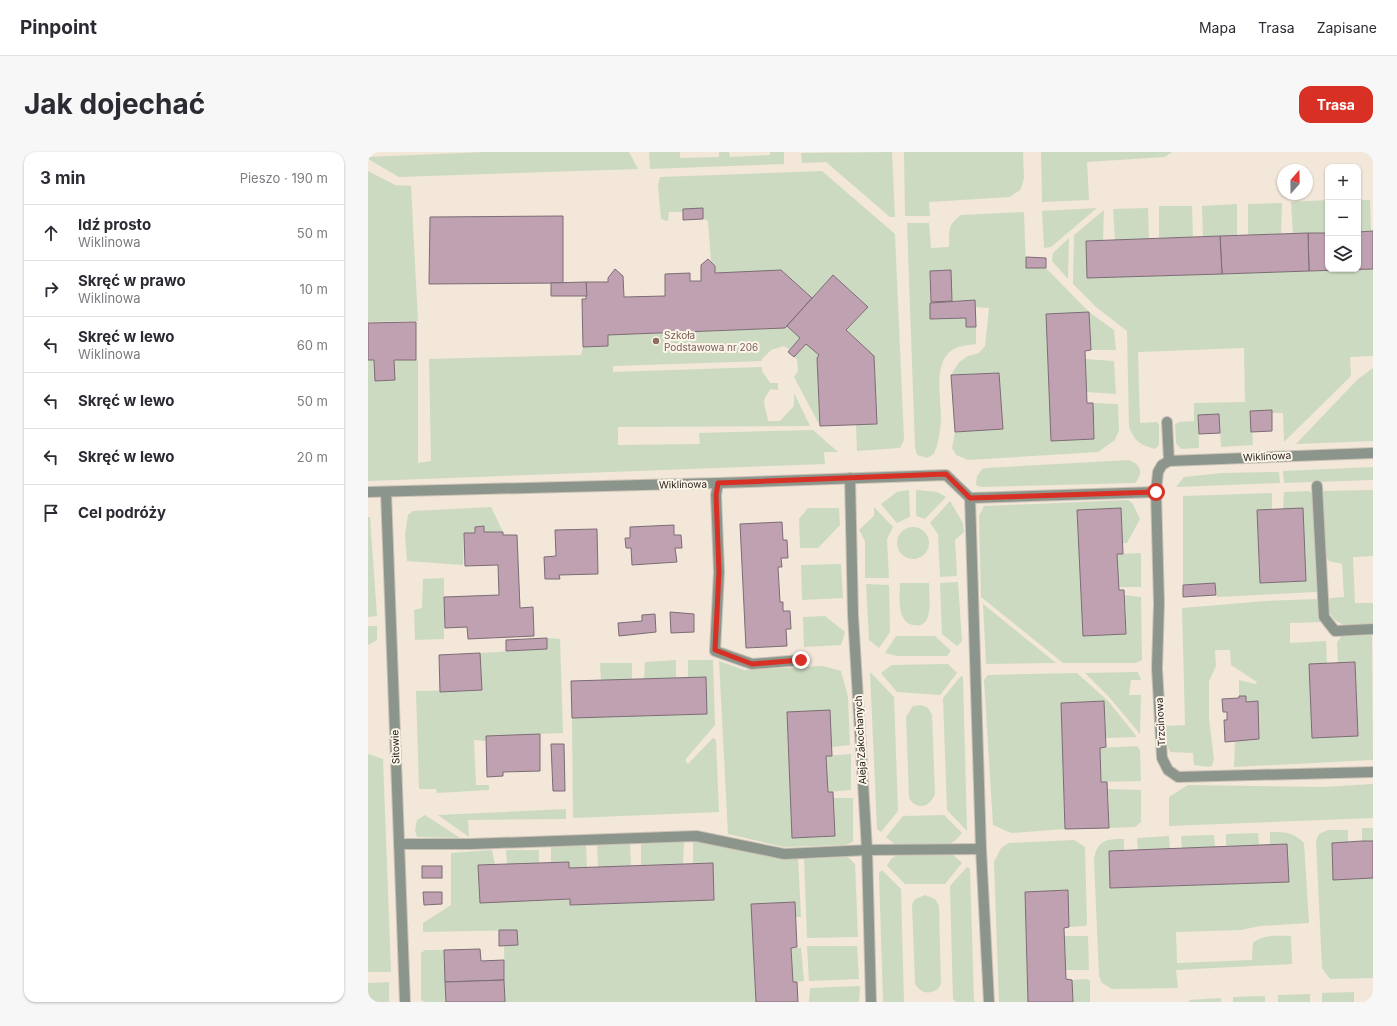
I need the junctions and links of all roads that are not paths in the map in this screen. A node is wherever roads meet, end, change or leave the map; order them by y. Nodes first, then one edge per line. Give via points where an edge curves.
1 (1167, 422) dead end
2 (1373, 453) edge
3 (1165, 463) junction
4 (850, 478) junction
5 (718, 483) junction
6 (1317, 486) dead end
7 (368, 492) edge
8 (386, 492) junction
9 (1156, 492) junction
10 (970, 498) junction
11 (1373, 629) edge
12 (801, 660) dead end
13 (1373, 772) edge
14 (399, 844) junction
15 (981, 849) junction
16 (867, 850) junction
17 (405, 1002) edge
18 (871, 1002) edge
19 (989, 1002) edge

1 - 3 street, Trzcinowa
2 - 3 street, Wiklinowa
3 - 9 street, Trzcinowa via 1158,472
4 - 5 street, Wiklinowa
4 - 10 street, Wiklinowa via 946,474
4 - 16 street, Aleja Zakochanych via 853,615
5 - 8 street, Wiklinowa
5 - 12 street via 716,495 719,572 715,650 752,664
6 - 11 street via 1324,617 1334,631
7 - 8 street, Wiklinowa
8 - 14 street, Sitowie
9 - 10 street
9 - 13 street, Trzcinowa via 1158,675 1162,758 1168,770 1178,777
10 - 15 street
14 - 16 street via 696,836 784,854
14 - 17 street, Sitowie
15 - 16 street
15 - 19 street
16 - 18 street, Aleja Zakochanych

